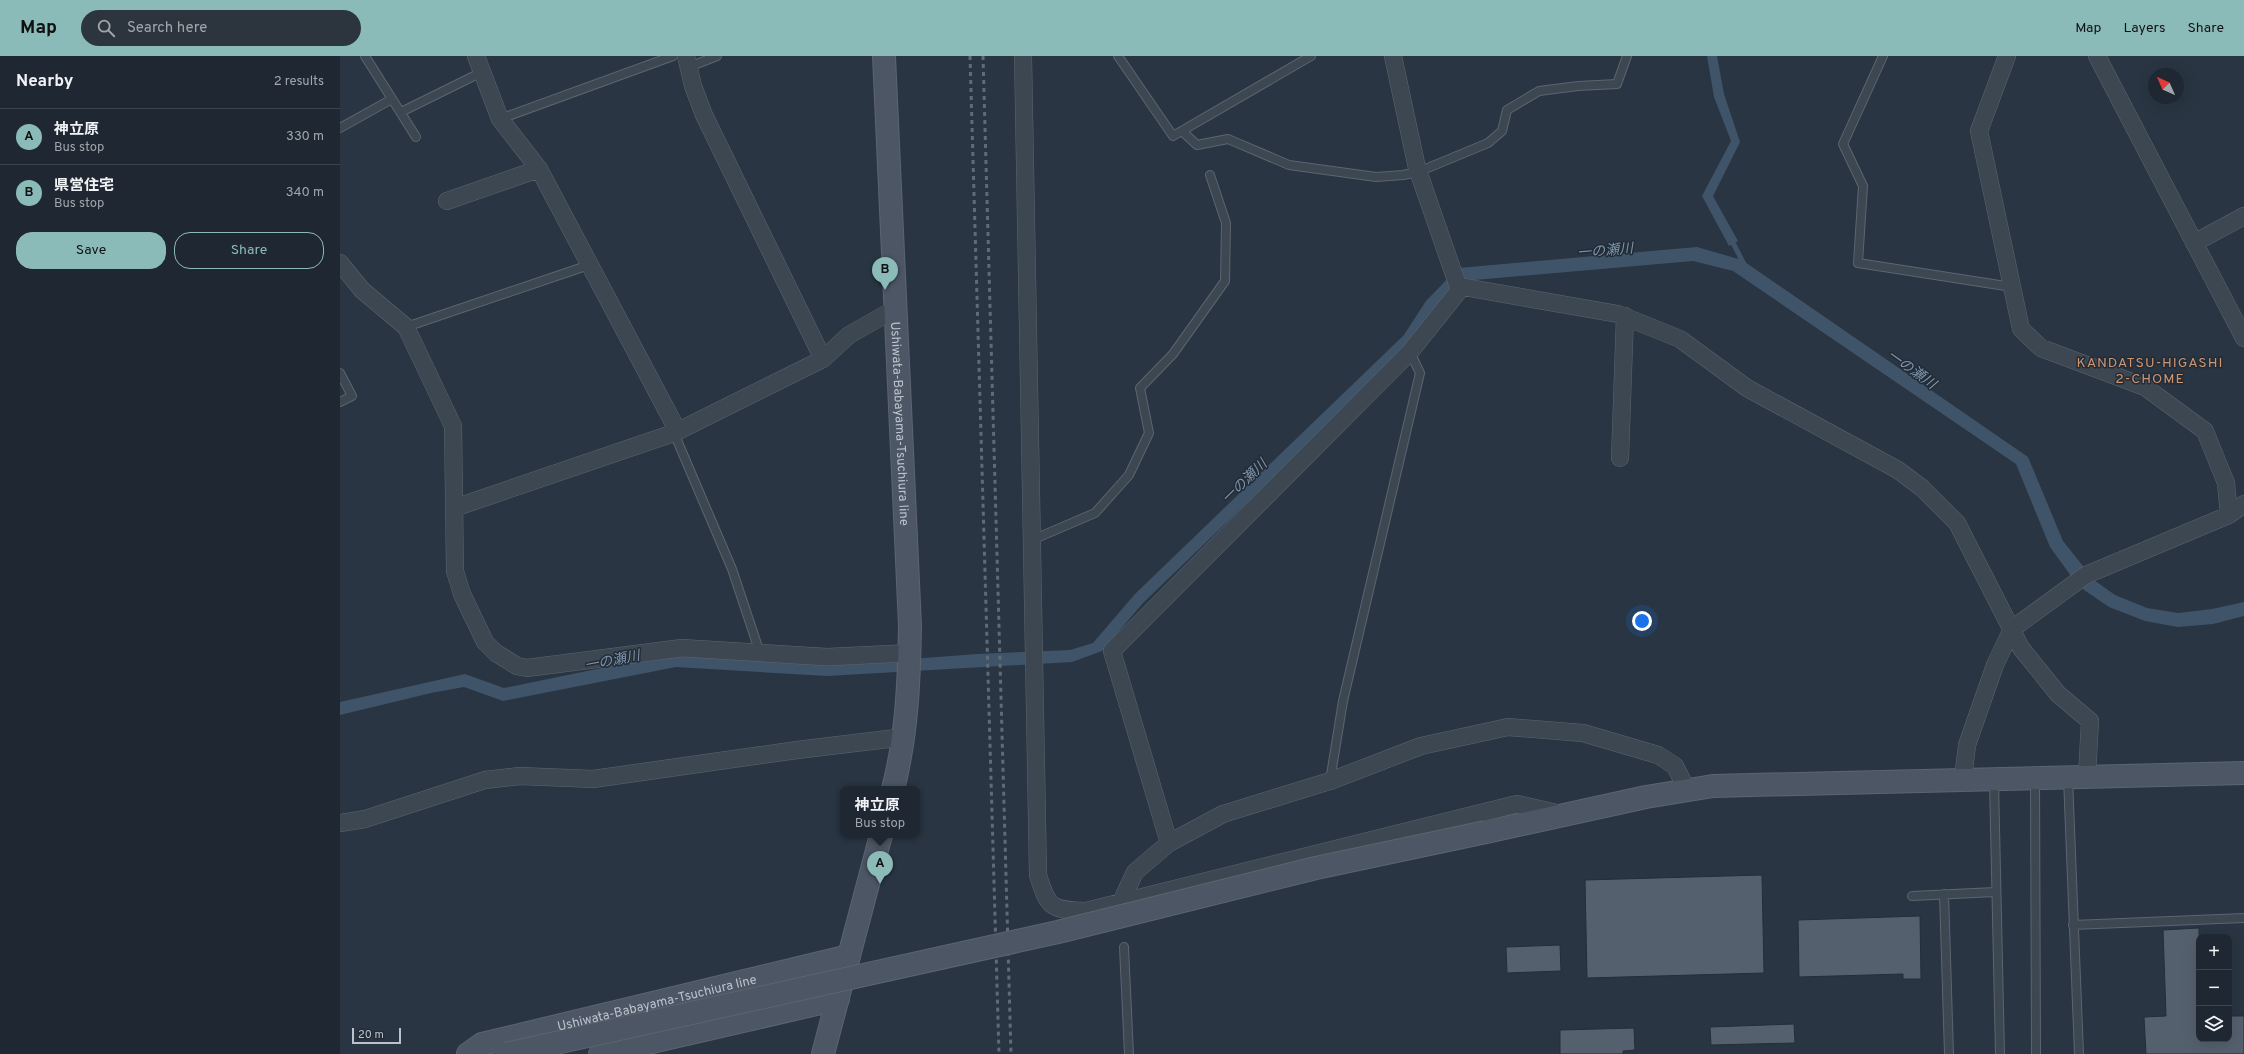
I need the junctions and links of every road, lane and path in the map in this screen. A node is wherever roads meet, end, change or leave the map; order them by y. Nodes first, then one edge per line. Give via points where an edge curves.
1 (365, 56) edge
2 (673, 56) edge
3 (717, 56) edge
4 (884, 56) edge
5 (1023, 56) edge
6 (1118, 56) edge
7 (1311, 56) edge
8 (1393, 56) edge
9 (1626, 56) edge
10 (1883, 56) edge
11 (2007, 56) edge
12 (2097, 56) edge
13 (687, 61) edge
14 (479, 64) edge
15 (392, 99) junction
16 (401, 112) junction
17 (500, 119) junction
18 (340, 128) edge
19 (1182, 131) junction
20 (416, 136) dead end
21 (539, 169) junction
22 (1418, 172) junction
23 (1210, 175) dead end
24 (448, 201) dead end
25 (2244, 216) edge
26 (2194, 243) junction
27 (340, 263) edge
28 (589, 265) junction
29 (1462, 287) junction
30 (2012, 287) junction
31 (895, 310) junction
32 (1625, 316) junction
33 (406, 327) junction
34 (2244, 338) edge
35 (1410, 352) junction
36 (823, 359) junction
37 (340, 373) edge
38 (340, 402) edge
39 (674, 433) junction
40 (1620, 458) dead end
41 (2244, 504) edge
42 (454, 508) junction
43 (2229, 515) junction
44 (1032, 540) junction
45 (2012, 629) junction
46 (910, 653) junction
47 (760, 654) junction
48 (905, 737) junction
49 (2244, 773) edge
50 (2077, 777) junction
51 (1994, 778) junction
52 (2035, 778) junction
53 (1964, 779) junction
54 (1330, 781) junction
55 (894, 786) edge
56 (1687, 790) junction
57 (1565, 815) junction
58 (340, 823) edge
59 (880, 838) edge
60 (1169, 843) junction
61 (1995, 892) junction
62 (1944, 894) junction
63 (1912, 896) dead end
64 (1121, 902) junction
65 (2244, 918) edge
66 (2073, 925) junction
67 (1124, 946) dead end
68 (849, 956) junction
69 (838, 999) junction
70 (468, 1054) edge
71 (506, 1054) edge
72 (600, 1054) edge
73 (823, 1054) edge
74 (1129, 1054) edge
75 (1949, 1054) edge
76 (2000, 1054) edge
77 (2036, 1054) edge
78 (2079, 1054) edge

1 - 15 lane
2 - 17 lane
3 - 13 lane
4 - 31 street, Ushiwata-Babayama-Tsuchiura line
5 - 44 street
6 - 19 lane via 1173,136
7 - 19 lane
8 - 22 street
9 - 22 lane via 1617,84 1539,91 1507,110 1502,131 1488,143
10 - 30 lane via 1843,144 1863,186 1858,262
11 - 30 street via 1979,131
12 - 26 street
13 - 36 street via 704,115
14 - 16 lane
14 - 17 street
15 - 16 lane
15 - 18 lane
16 - 20 lane
17 - 21 street
19 - 22 lane via 1197,145 1228,139 1289,164 1376,177
21 - 24 street
21 - 28 street
22 - 29 street via 1458,286
23 - 44 lane via 1226,223 1225,281 1173,354 1140,388 1149,432 1129,476 1095,513
25 - 26 street
26 - 34 street
27 - 33 street via 362,290
28 - 33 lane
28 - 39 street via 674,424
29 - 32 street
29 - 35 street
30 - 43 street via 2021,329 2041,348 2145,387 2205,431 2226,483
31 - 36 street via 849,335
31 - 46 street, Ushiwata-Babayama-Tsuchiura line
32 - 40 street
32 - 45 street via 1680,339 1747,388 1898,470 1922,488 1957,523
33 - 42 street via 453,426
35 - 54 lane via 1420,373 1343,701
35 - 60 street via 1112,651
36 - 39 street
37 - 38 lane via 352,396
39 - 42 street
39 - 47 lane via 732,568
41 - 43 street
42 - 47 street via 455,571 462,594 485,642 496,653 517,666 527,668 682,648
43 - 45 street via 2090,574
44 - 64 street via 1038,875 1045,898 1060,910 1086,911
45 - 50 street via 2021,648 2058,694 2090,721
45 - 53 street via 1995,665 1967,745
46 - 47 street via 827,657
46 - 48 street, Ushiwata-Babayama-Tsuchiura line
48 - 55 street, Ushiwata-Babayama-Tsuchiura line
48 - 58 street via 593,779 520,776 485,780 365,819
49 - 50 street
50 - 52 street
50 - 66 lane
51 - 52 street
51 - 53 street
51 - 61 lane
52 - 77 lane
53 - 56 street via 1772,783
54 - 56 street via 1421,746 1508,727 1583,733 1658,755 1675,766
54 - 60 street via 1223,814
56 - 57 street
57 - 64 street via 1517,804
57 - 71 street, bridge via 1316,868 1058,932
59 - 68 street
60 - 64 street via 1135,872
61 - 62 lane
61 - 76 lane
62 - 63 lane
62 - 75 lane
65 - 66 lane
66 - 78 lane
67 - 74 lane
68 - 69 street
68 - 70 street, Ushiwata-Babayama-Tsuchiura line via 482,1044
69 - 72 street
69 - 73 street

